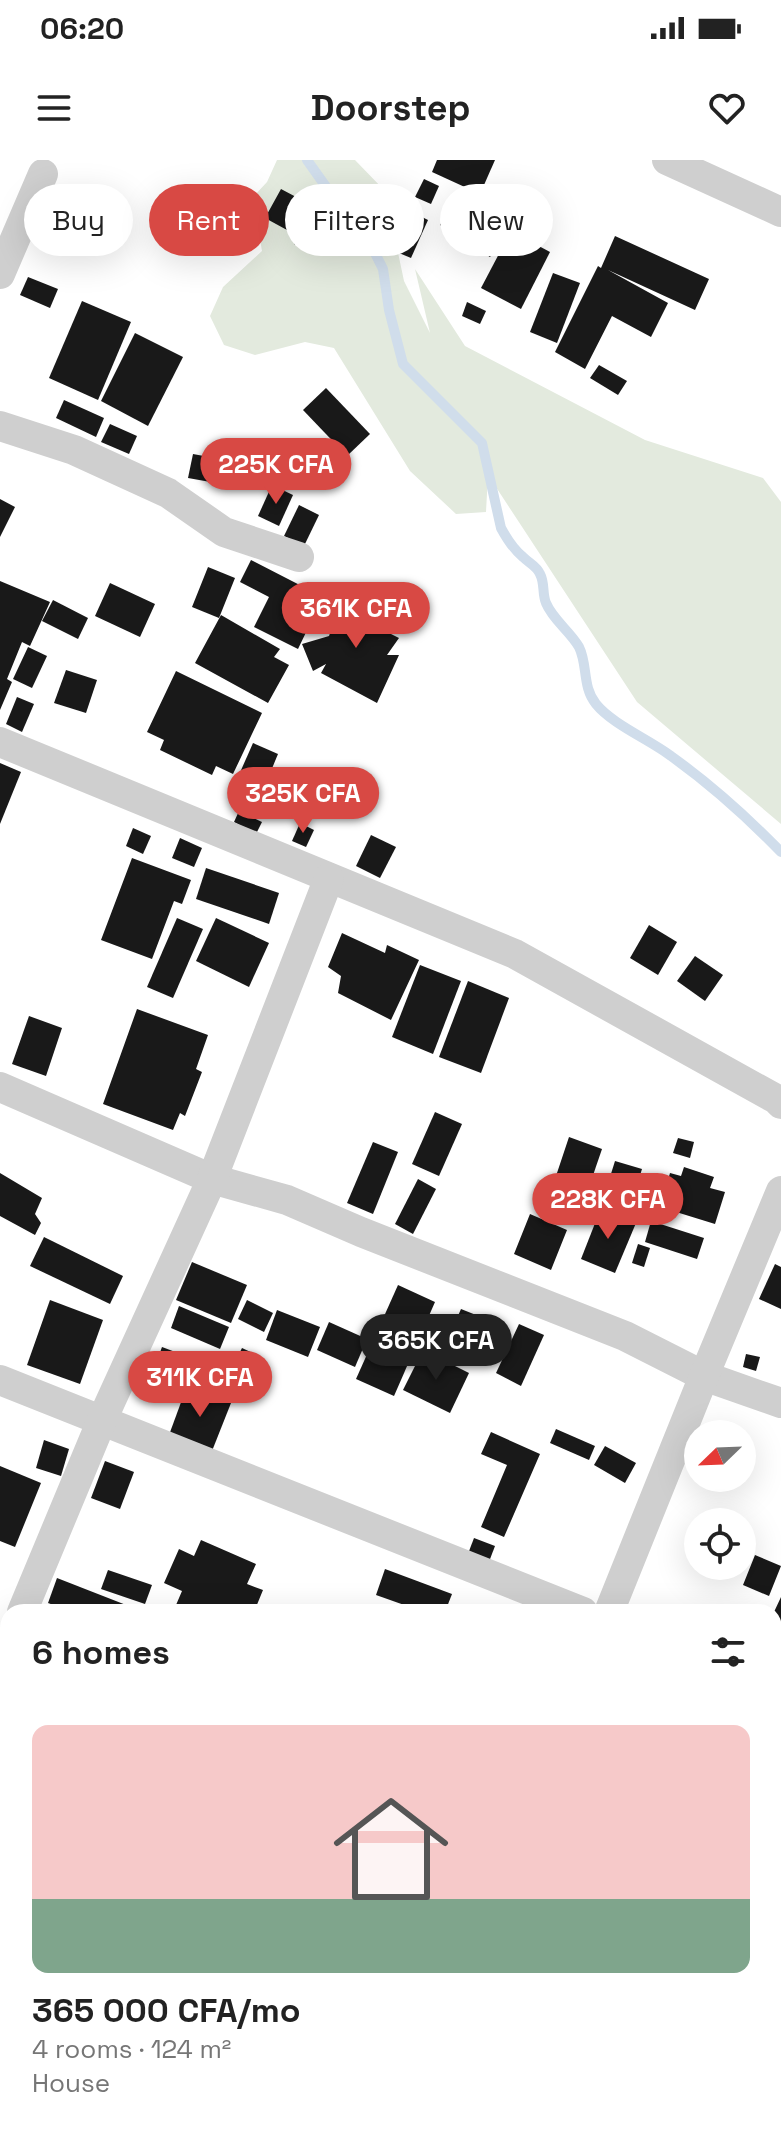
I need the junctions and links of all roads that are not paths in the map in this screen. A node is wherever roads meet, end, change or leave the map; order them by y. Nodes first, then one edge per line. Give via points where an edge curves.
1 (667, 160) edge
2 (43, 174) dead end
3 (781, 212) edge
4 (0, 274) edge
5 (0, 426) edge
6 (299, 557) dead end
7 (0, 742) edge
8 (329, 878) junction
9 (0, 1087) edge
10 (781, 1104) edge
11 (212, 1179) junction
12 (781, 1191) edge
13 (704, 1376) junction
14 (0, 1380) edge
15 (781, 1403) edge
16 (102, 1420) junction
17 (25, 1604) edge
18 (563, 1604) edge
19 (612, 1604) edge

1 - 3 street
2 - 4 street
5 - 6 street via 74,450 168,493 224,532
7 - 8 street
8 - 10 street via 515,954
8 - 11 street
9 - 11 street
11 - 13 street via 287,1200 625,1336
11 - 16 street
12 - 13 street
13 - 15 street
13 - 19 street
14 - 16 street
16 - 17 street
16 - 18 street

